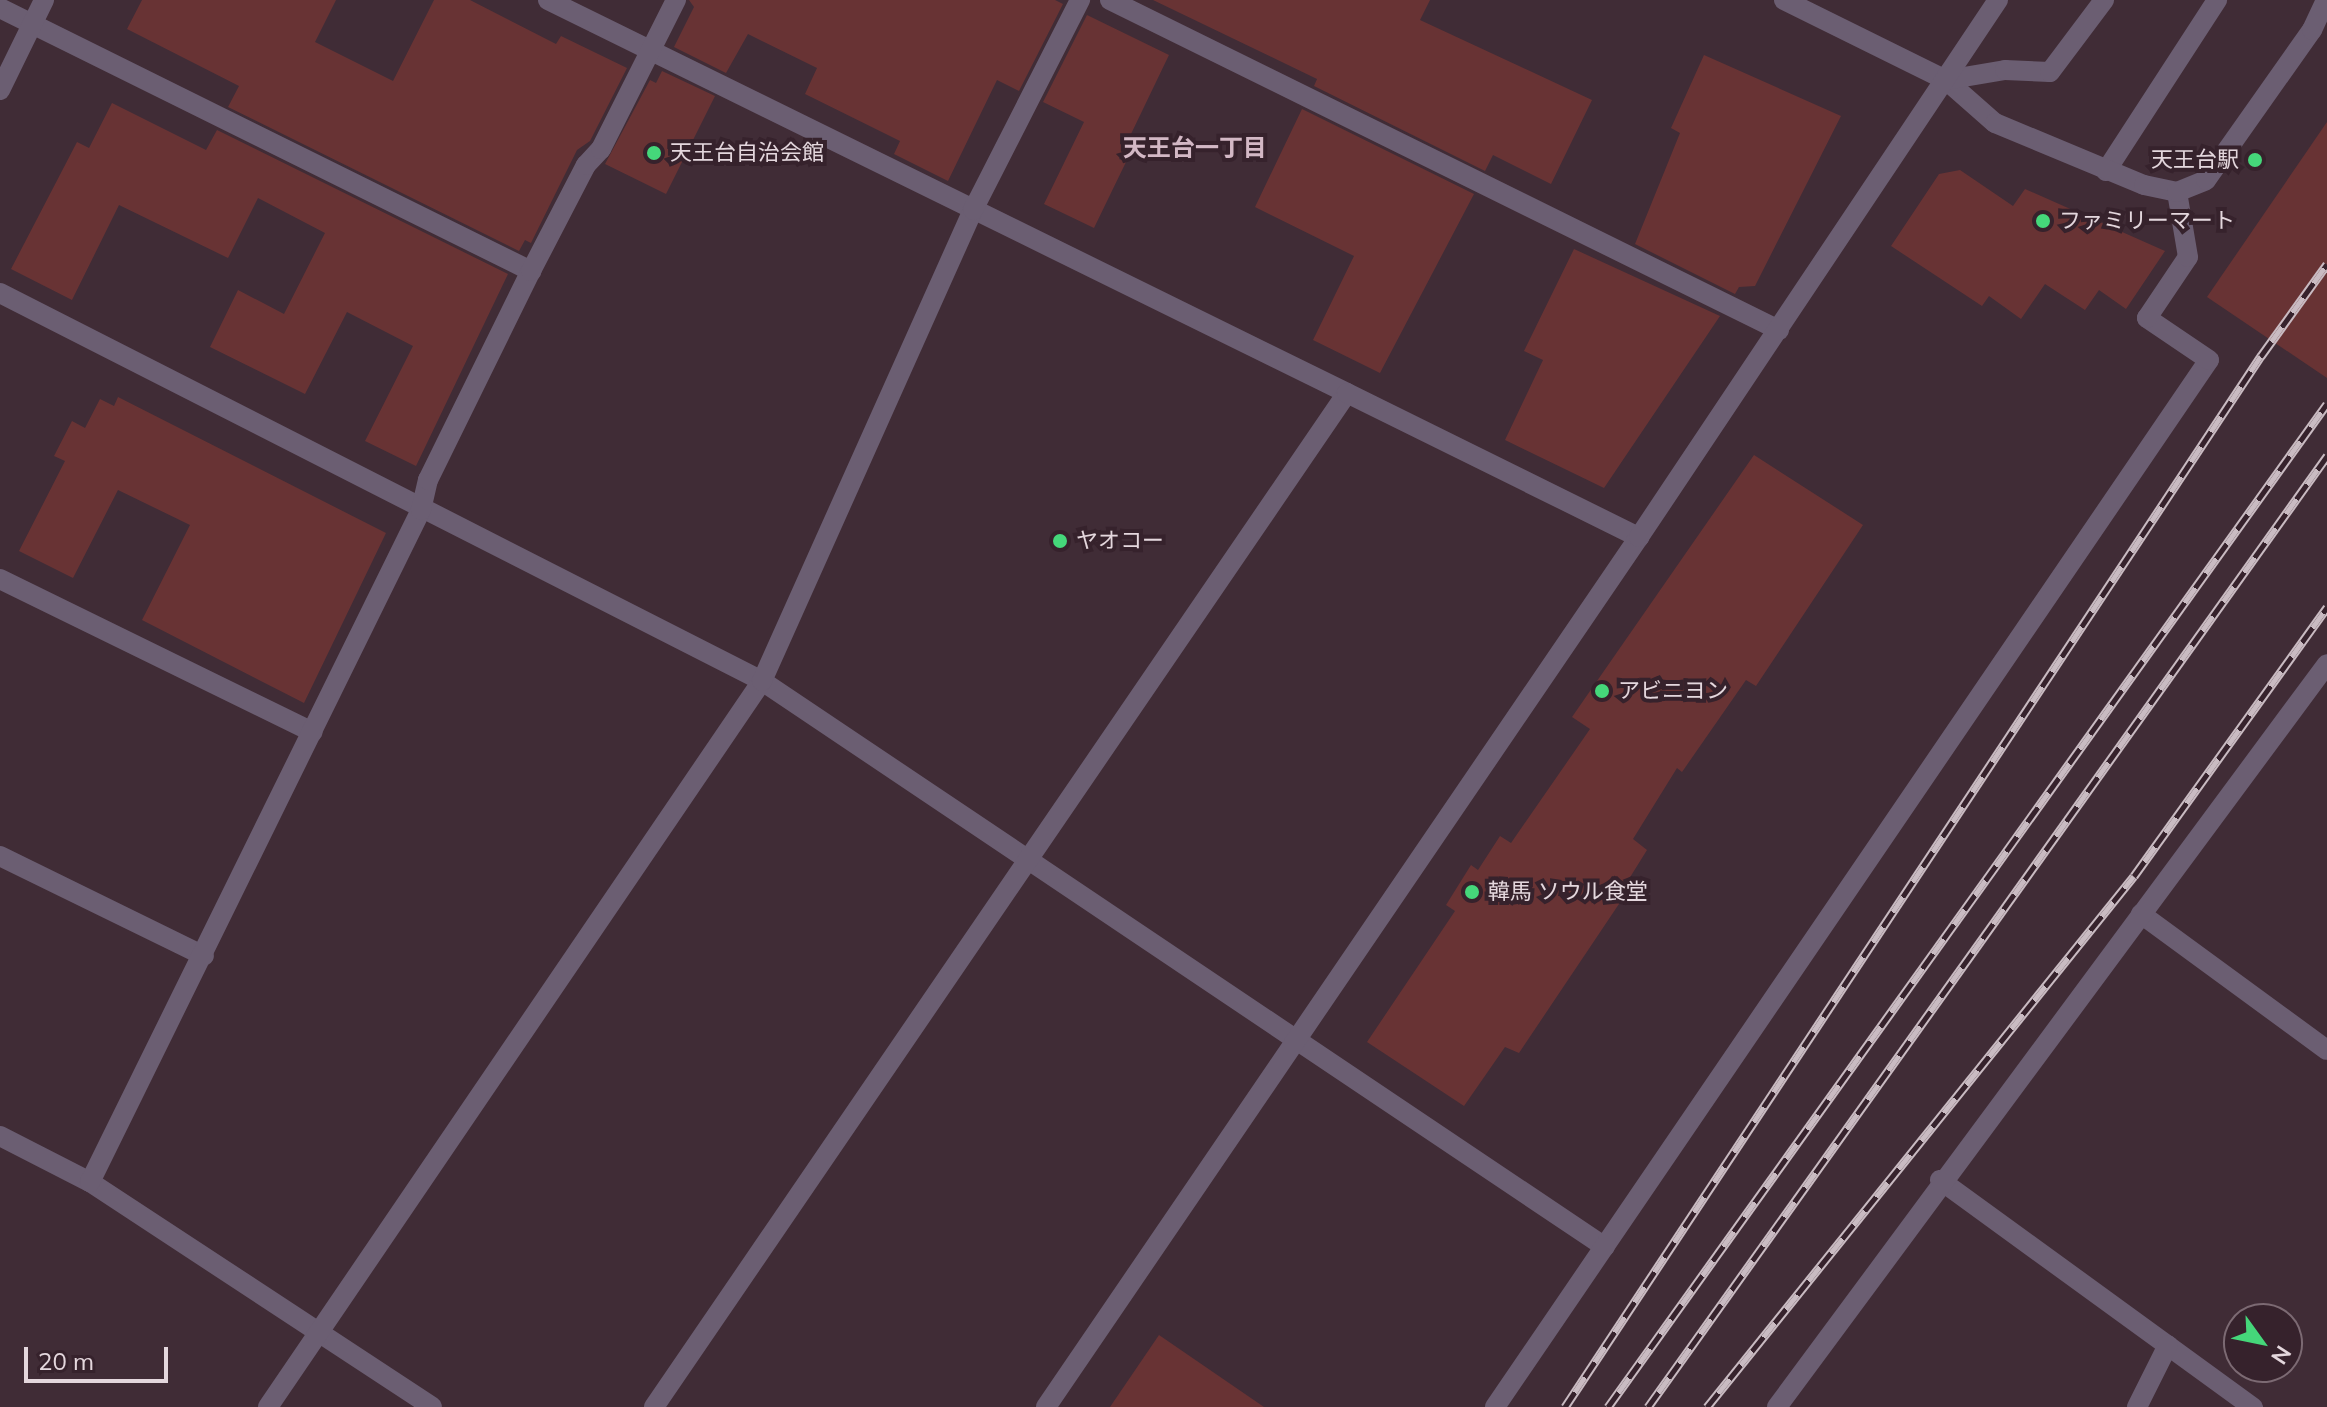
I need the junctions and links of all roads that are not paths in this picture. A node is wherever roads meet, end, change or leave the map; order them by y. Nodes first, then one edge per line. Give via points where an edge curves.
1 (44, 0) edge
2 (548, 0) edge
3 (676, 0) edge
4 (1080, 0) edge
5 (1110, 0) edge
6 (1784, 0) edge
7 (1998, 0) edge
8 (2104, 0) edge
9 (2217, 0) edge
10 (2326, 0) edge
11 (0, 8) edge
12 (32, 24) junction
13 (650, 51) junction
14 (1946, 80) junction
15 (0, 90) edge
16 (2106, 171) junction
17 (2177, 192) junction
18 (973, 210) junction
19 (531, 271) junction
20 (0, 293) edge
21 (1779, 330) junction
22 (1347, 393) junction
23 (421, 510) junction
24 (1639, 537) junction
25 (0, 579) edge
26 (2327, 664) edge
27 (762, 681) junction
28 (313, 732) junction
29 (0, 856) edge
30 (1027, 862) junction
31 (2141, 914) junction
32 (204, 956) junction
33 (1295, 1042) junction
34 (2327, 1050) edge
35 (0, 1136) edge
36 (1940, 1180) junction
37 (90, 1182) junction
38 (1605, 1247) junction
39 (319, 1332) junction
40 (2168, 1345) junction
41 (268, 1407) edge
42 (432, 1407) edge
43 (654, 1407) edge
44 (1046, 1407) edge
45 (1495, 1407) edge
46 (1777, 1407) edge
47 (2137, 1407) edge
48 (2253, 1407) edge

1 - 12 street
2 - 13 street
3 - 13 street
4 - 18 street
5 - 21 street
6 - 14 street
7 - 14 street
8 - 14 street via 2050,72 2005,70
9 - 16 street
10 - 17 street via 2312,30 2206,180
11 - 12 street
12 - 15 street
12 - 19 street
13 - 18 street
13 - 19 street
14 - 16 street via 1995,123
14 - 21 street
16 - 17 street
17 - 38 street via 2188,257 2147,318 2209,360
18 - 22 street
18 - 27 street
19 - 23 street via 428,480
20 - 23 street
21 - 24 street
22 - 24 street
22 - 30 street
23 - 27 street
23 - 28 street
24 - 33 street
25 - 28 street
26 - 31 street
27 - 30 street
27 - 39 street
28 - 32 street
29 - 32 street
30 - 33 street
30 - 43 street
31 - 34 street
31 - 36 street
32 - 37 street
33 - 38 street
33 - 44 street
35 - 37 street
36 - 40 street
36 - 46 street
37 - 39 street
38 - 45 street
39 - 41 street
39 - 42 street
40 - 47 street
40 - 48 street

